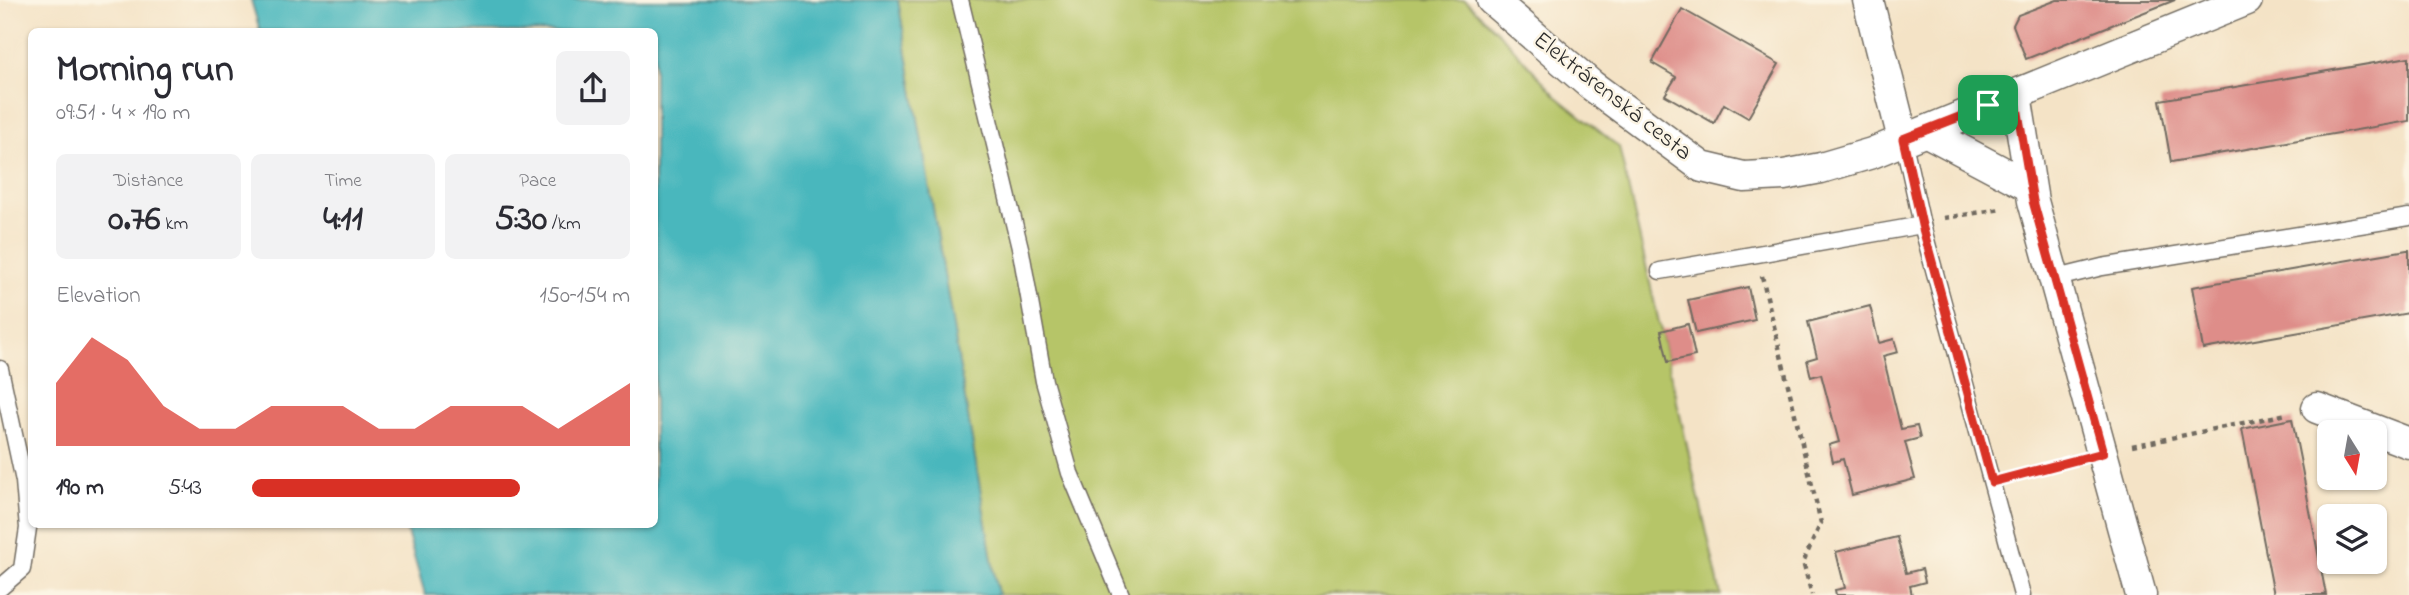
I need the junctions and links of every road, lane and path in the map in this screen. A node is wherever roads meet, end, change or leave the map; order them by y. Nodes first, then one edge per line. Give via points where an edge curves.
1 (960, 0) edge
2 (1492, 0) edge
3 (1868, 0) edge
4 (2247, 0) edge
5 (2015, 95) junction
6 (1915, 135) junction
7 (2019, 197) junction
8 (2409, 217) edge
9 (1938, 219) dead end
10 (1922, 225) junction
11 (1757, 254) junction
12 (1660, 271) dead end
13 (2053, 279) junction
14 (0, 369) edge
15 (2317, 408) joint
16 (2409, 443) edge
17 (2103, 453) junction
18 (1992, 482) junction
19 (0, 588) edge
20 (1121, 595) edge
21 (1812, 595) edge
22 (2022, 595) edge
23 (2141, 595) edge

1 - 20 lane via 1021,251 1044,381 1070,473
2 - 6 street, Elektrárenská cesta via 1591,85 1702,167 1744,177 1784,175 1872,153
3 - 6 street
4 - 5 street, Elektrárenská cesta
5 - 6 street, Elektrárenská cesta
5 - 7 street
6 - 7 street
6 - 10 lane
7 - 9 path
7 - 13 street
8 - 13 lane
10 - 11 lane
10 - 18 lane
11 - 12 lane
11 - 21 path via 1821,523 1803,562
13 - 17 street
14 - 19 lane via 24,481 28,528 22,569
15 - 16 street
15 - 17 path
17 - 18 path
17 - 23 street
18 - 22 lane

